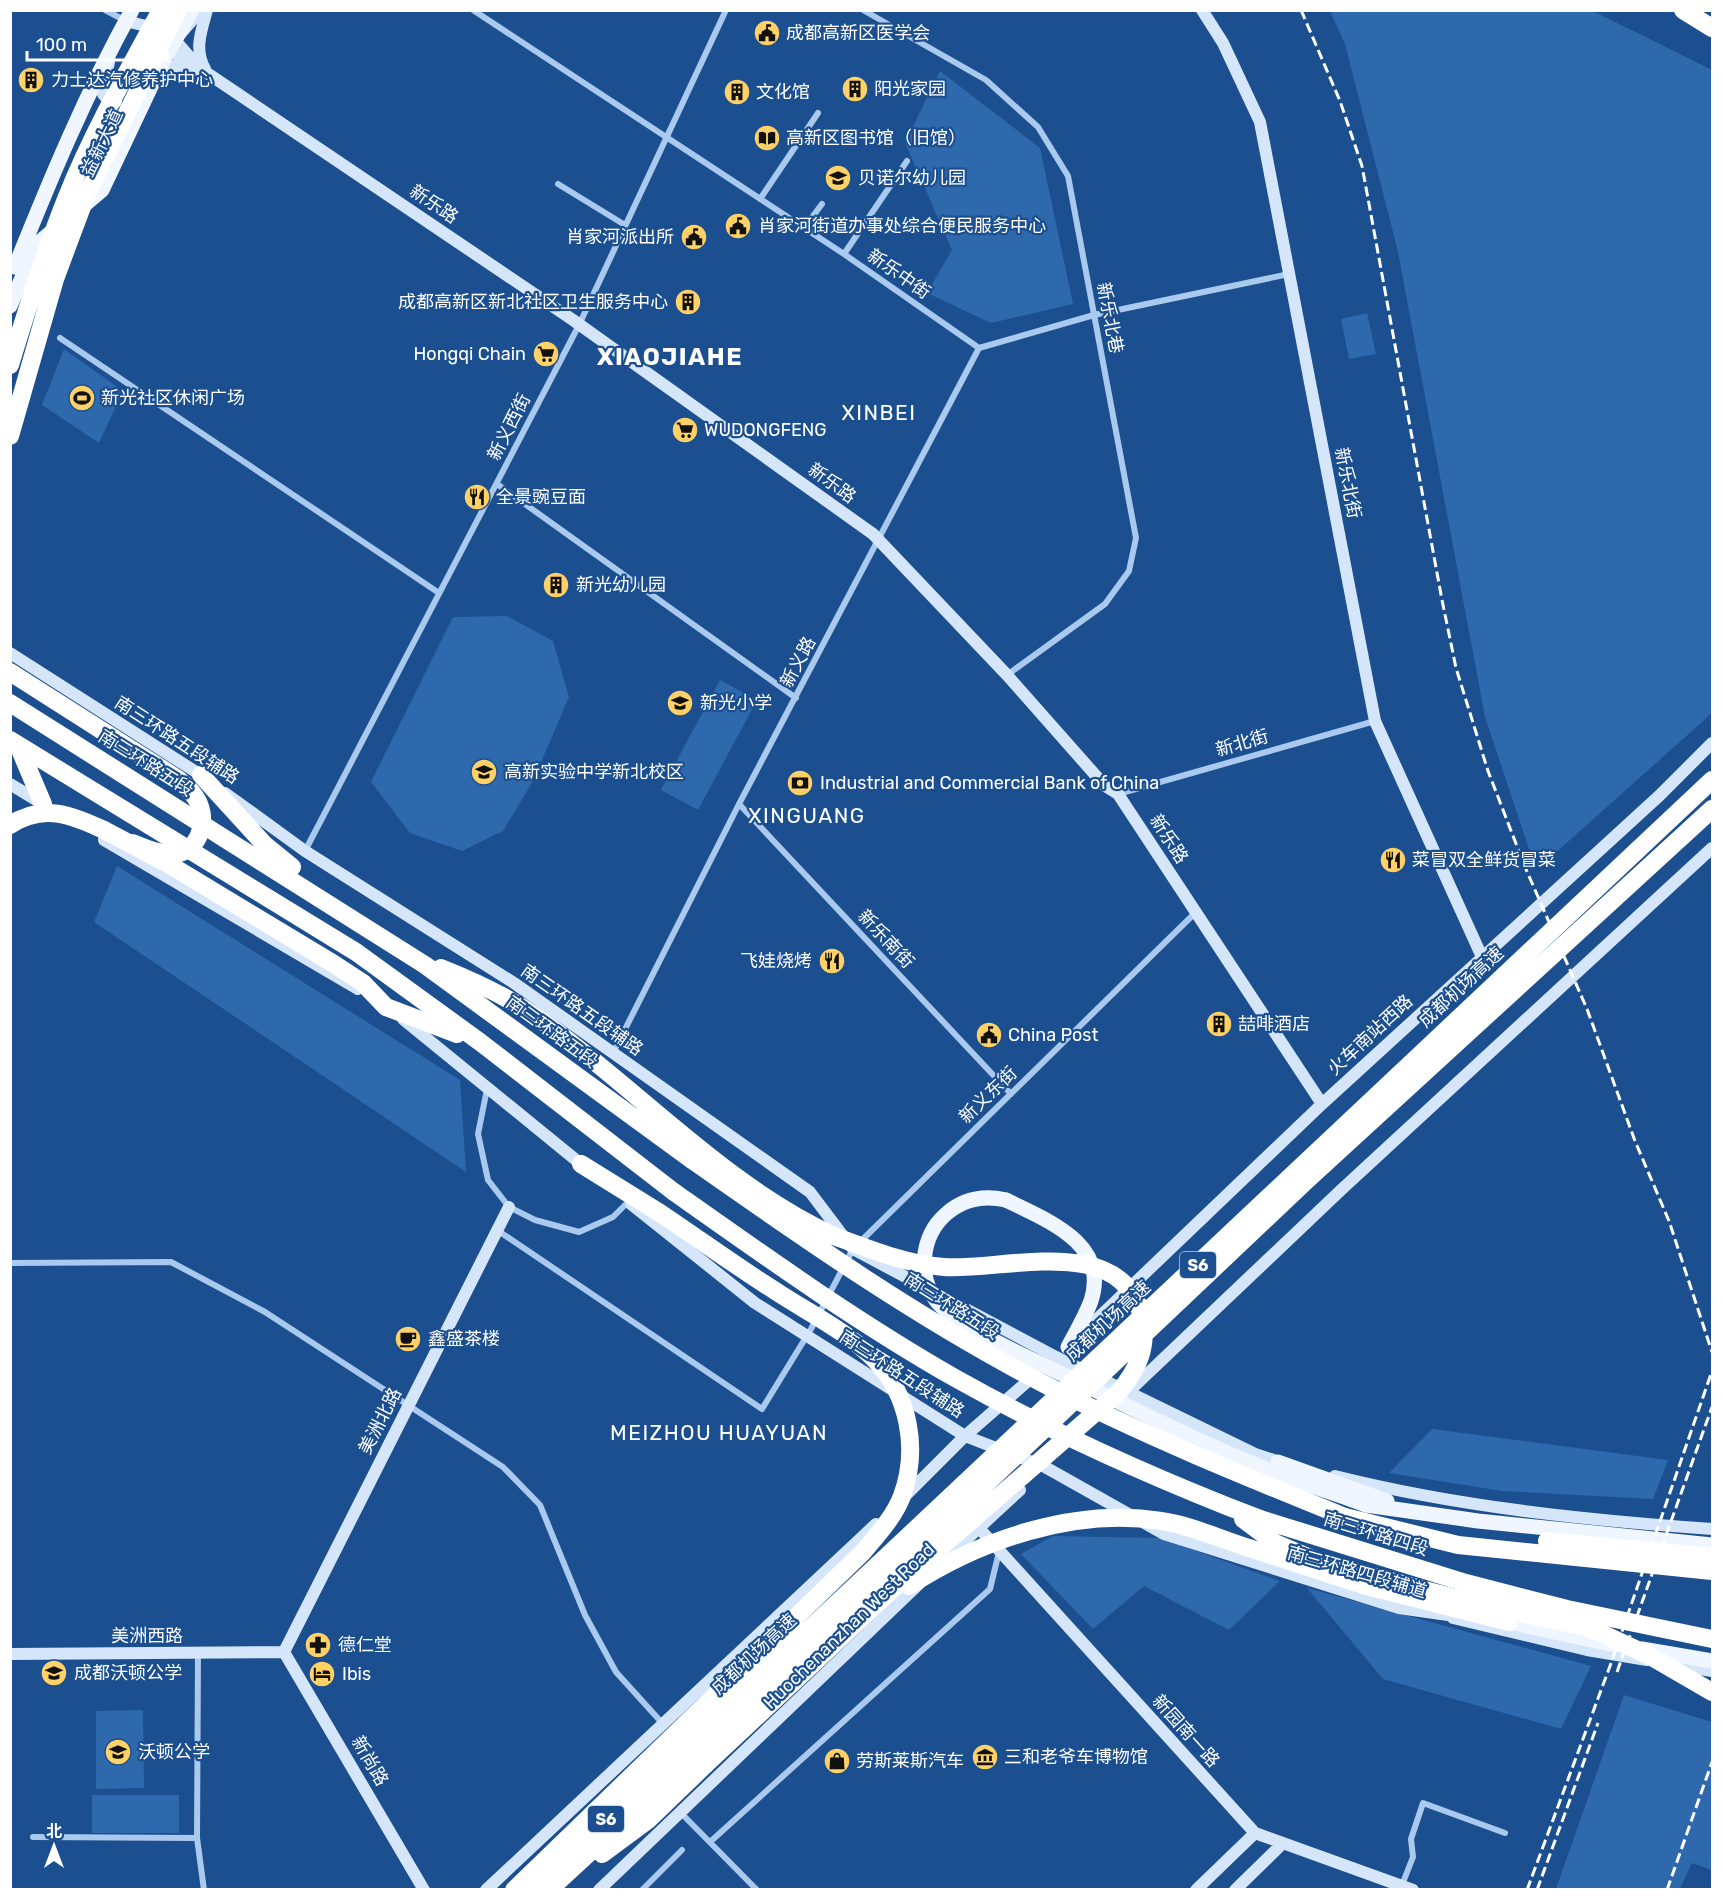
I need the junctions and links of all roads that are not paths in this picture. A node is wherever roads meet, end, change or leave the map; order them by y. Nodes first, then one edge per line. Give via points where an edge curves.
1 (105, 10) edge
2 (161, 10) edge
3 (167, 10) edge
4 (173, 10) edge
5 (178, 10) edge
6 (192, 10) edge
7 (201, 10) edge
8 (207, 10) edge
9 (473, 10) edge
10 (726, 10) edge
11 (863, 10) edge
12 (1202, 10) edge
13 (1683, 10) edge
14 (129, 16) edge
15 (1713, 27) edge
16 (115, 41) junction
17 (169, 50) junction
18 (207, 73) junction
19 (152, 86) junction
20 (818, 113) dead end
21 (665, 137) junction
22 (907, 161) dead end
23 (558, 184) dead end
24 (760, 199) junction
25 (822, 204) dead end
26 (625, 225) junction
27 (804, 228) junction
28 (844, 254) junction
29 (1289, 274) junction
30 (10, 280) edge
31 (10, 306) edge
32 (1094, 315) junction
33 (579, 325) junction
34 (60, 338) dead end
35 (979, 348) junction
36 (10, 365) edge
37 (10, 436) edge
38 (497, 484) junction
39 (879, 541) junction
40 (440, 593) junction
41 (10, 653) edge
42 (10, 672) edge
43 (1006, 675) junction
44 (796, 698) junction
45 (10, 703) edge
46 (1375, 721) junction
47 (14, 742) edge
48 (1713, 743) edge
49 (201, 775) junction
50 (1713, 780) edge
51 (10, 784) edge
52 (1118, 794) junction
53 (43, 804) junction
54 (739, 804) junction
55 (1713, 809) edge
56 (10, 825) edge
57 (132, 843) junction
58 (1713, 848) edge
59 (305, 851) junction
60 (1196, 912) junction
61 (364, 925) junction
62 (1482, 957) junction
63 (413, 958) junction
64 (386, 1007) junction
65 (480, 1042) junction
66 (612, 1054) junction
67 (487, 1089) junction
68 (1011, 1094) junction
69 (1323, 1104) junction
70 (581, 1164) junction
71 (628, 1202) junction
72 (509, 1207) junction
73 (497, 1230) junction
74 (853, 1249) junction
75 (10, 1263) edge
76 (807, 1335) junction
77 (1062, 1352) junction
78 (1128, 1392) junction
79 (1068, 1396) joint
80 (408, 1407) junction
81 (965, 1436) junction
82 (1278, 1462) junction
83 (1046, 1467) junction
84 (1478, 1521) junction
85 (1256, 1522) junction
86 (978, 1527) junction
87 (1398, 1529) junction
88 (1713, 1529) edge
89 (1713, 1545) edge
90 (999, 1552) junction
91 (1713, 1557) edge
92 (1713, 1571) edge
93 (872, 1610) junction
94 (1434, 1614) junction
95 (1509, 1622) junction
96 (1713, 1639) edge
97 (284, 1652) junction
98 (198, 1653) junction
99 (10, 1654) edge
100 (1713, 1661) edge
101 (1713, 1671) edge
102 (1713, 1692) edge
103 (663, 1724) junction
104 (681, 1813) junction
105 (1255, 1833) junction
106 (1505, 1833) dead end
107 (33, 1837) dead end
108 (197, 1838) junction
109 (710, 1842) junction
110 (1282, 1844) junction
111 (682, 1850) dead end
112 (1408, 1887) edge
113 (204, 1890) edge
114 (424, 1890) edge
115 (486, 1890) edge
116 (514, 1890) edge
117 (529, 1890) edge
118 (549, 1890) edge
119 (555, 1890) edge
120 (598, 1890) edge
121 (642, 1890) edge
122 (757, 1890) edge
123 (1196, 1890) edge
124 (1235, 1890) edge

1 - 14 street
2 - 36 highway, bridge via 66,198 40,266
3 - 14 main road via 146,26
4 - 17 main road via 166,39
5 - 37 highway, bridge via 86,196 55,279
6 - 17 main road, 益新大道
7 - 17 main road
8 - 18 main road via 198,43 199,58
9 - 21 street, 新乐中街
10 - 21 street, 新义西街
11 - 32 street, 新乐北巷 via 986,80 1038,127 1068,176
12 - 29 main road, 新乐北街 via 1223,43 1260,122
13 - 15 highway
14 - 16 main road, 益新大道
16 - 17 main road via 103,88 109,101 120,103 129,100
16 - 30 main road, 益新大道 via 45,191
17 - 18 main road, 新乐路
17 - 19 main road, 益新大道
18 - 19 main road via 172,66
18 - 33 main road, 新乐路
19 - 31 main road, 益新大道 via 102,190 36,245
20 - 24 street
21 - 24 street, 新乐中街
21 - 26 street, 新义西街
22 - 28 street
23 - 26 street
24 - 27 street, 新乐中街
25 - 27 street
26 - 33 street, 新义西街
27 - 28 street, 新乐中街
28 - 35 street, 新乐中街
29 - 32 street
29 - 46 main road, 新乐北街
32 - 35 street
32 - 43 street, 新乐北巷 via 1136,538 1129,571 1105,604
33 - 38 street, 新义西街
33 - 39 main road, 新乐路
34 - 40 street
35 - 39 street, 新义路
38 - 40 street, 新义西街
38 - 44 street
39 - 43 main road, 新乐路
39 - 44 street, 新义路
40 - 59 street, 新义西街
41 - 49 main road, 南三环路五段辅路
42 - 57 highway, bridge via 178,779 199,804 201,832 184,852 164,854
43 - 52 main road, 新乐路 via 1105,786
44 - 54 street, 新义路
45 - 61 highway, 南三环路五段
46 - 52 street, 新北街
46 - 62 main road, 新乐北街
47 - 53 highway
47 - 65 highway via 356,952
48 - 62 main road, 火车南站西路
49 - 59 main road, 南三环路五段辅路
49 - 61 highway via 264,845
50 - 117 highway, 成都机场高速 / S6, bridge via 942,1507
51 - 53 main road, 南三环路五段辅路
52 - 60 main road, 新乐路
53 - 64 main road, 南三环路五段辅路
54 - 66 street, 新义路
54 - 68 street, 新乐南街
55 - 118 highway, 成都机场高速 / S6, bridge via 1306,1180 996,1475
56 - 57 highway, bridge via 39,813 61,813 83,819
57 - 64 highway, bridge via 334,964 363,983
58 - 78 main road
59 - 66 main road, 南三环路五段辅路 via 514,983
60 - 68 street, 新义东街
60 - 69 main road, 新乐路
61 - 63 highway, 南三环路五段
62 - 69 main road, 火车南站西路
63 - 79 highway, 南三环路五段, bridge via 783,1225 987,1353
63 - 93 highway, bridge via 488,989 537,1017 726,1169 807,1223 873,1251 942,1267 1051,1261 1085,1264 1112,1275 1135,1298 1145,1342 1132,1376 1119,1392
64 - 65 highway
64 - 67 main road, 南三环路五段辅路
65 - 85 highway, 南三环路四段, bridge via 674,1192 870,1327 956,1378 1109,1458
66 - 74 main road, 南三环路五段辅路 via 810,1192
67 - 70 main road, 南三环路五段辅路
67 - 72 street via 478,1134 488,1180
68 - 74 street, 新义东街
69 - 77 main road, 火车南站西路
70 - 71 main road, 南三环路五段辅路
70 - 116 highway, bridge via 842,1334 874,1359 899,1395 909,1421 907,1480 890,1520 863,1552
71 - 72 street via 613,1217 579,1232 535,1220
71 - 76 main road, 南三环路五段辅路 via 755,1303
72 - 73 main road, 美洲北路
73 - 76 street, 新义东街 via 762,1409
73 - 80 main road, 美洲北路
74 - 76 street, 新义东街
74 - 77 main road, 南三环路五段辅路
75 - 80 street via 171,1262 265,1312
76 - 81 main road, 南三环路五段辅路
77 - 78 main road, 南三环路五段辅路
77 - 81 main road, 火车南站西路
77 - 84 main road, bridge via 1090,1303 1094,1284 1093,1267 1074,1237 1006,1200 985,1198 960,1204 946,1214 929,1236 925,1253 929,1287 951,1314 1012,1350 1251,1463 1366,1505
78 - 82 main road
78 - 83 main road, Huochenanzhan West Road / S6
79 - 87 highway, 南三环路四段, bridge via 1176,1448 1345,1517
80 - 97 main road, 美洲北路
80 - 103 street via 503,1467 540,1505 585,1615 616,1672
81 - 83 main road, 南三环路五段辅路
81 - 103 main road, 火车南站西路
82 - 84 main road via 1397,1504
82 - 88 main road via 1418,1496 1521,1511
83 - 86 main road, Huochenanzhan West Road / S6
83 - 94 main road, 南三环路四段辅道 via 1164,1534 1399,1608
84 - 89 main road
85 - 96 highway, 南三环路四段 via 1567,1609
85 - 102 highway, bridge via 1275,1543 1322,1563 1474,1603 1590,1628
86 - 90 main road, 新园南一路
86 - 104 main road, Huochenanzhan West Road / S6
87 - 91 highway, 南三环路四段
87 - 92 highway, 南三环路四段 via 1458,1545
90 - 105 main road, 新园南一路
90 - 109 street via 990,1589
93 - 95 highway, bridge via 922,1577 1022,1534 1071,1522 1127,1519 1162,1521 1363,1585
93 - 119 highway, bridge via 648,1820
94 - 95 main road, 南三环路四段辅道
94 - 101 main road via 1587,1650
95 - 100 main road, 南三环路四段辅道
97 - 98 main road, 美洲西路
97 - 114 main road, 新尚路
98 - 99 main road, 美洲西路
98 - 108 street
103 - 115 main road, 火车南站西路
104 - 109 street
104 - 120 main road, Huochenanzhan West Road / S6
105 - 110 main road, 新园南一路
105 - 123 main road
106 - 112 street via 1423,1803 1411,1839 1413,1857
107 - 108 street
108 - 113 street
109 - 122 street
110 - 112 main road, 新园南一路
110 - 124 main road
111 - 121 street

